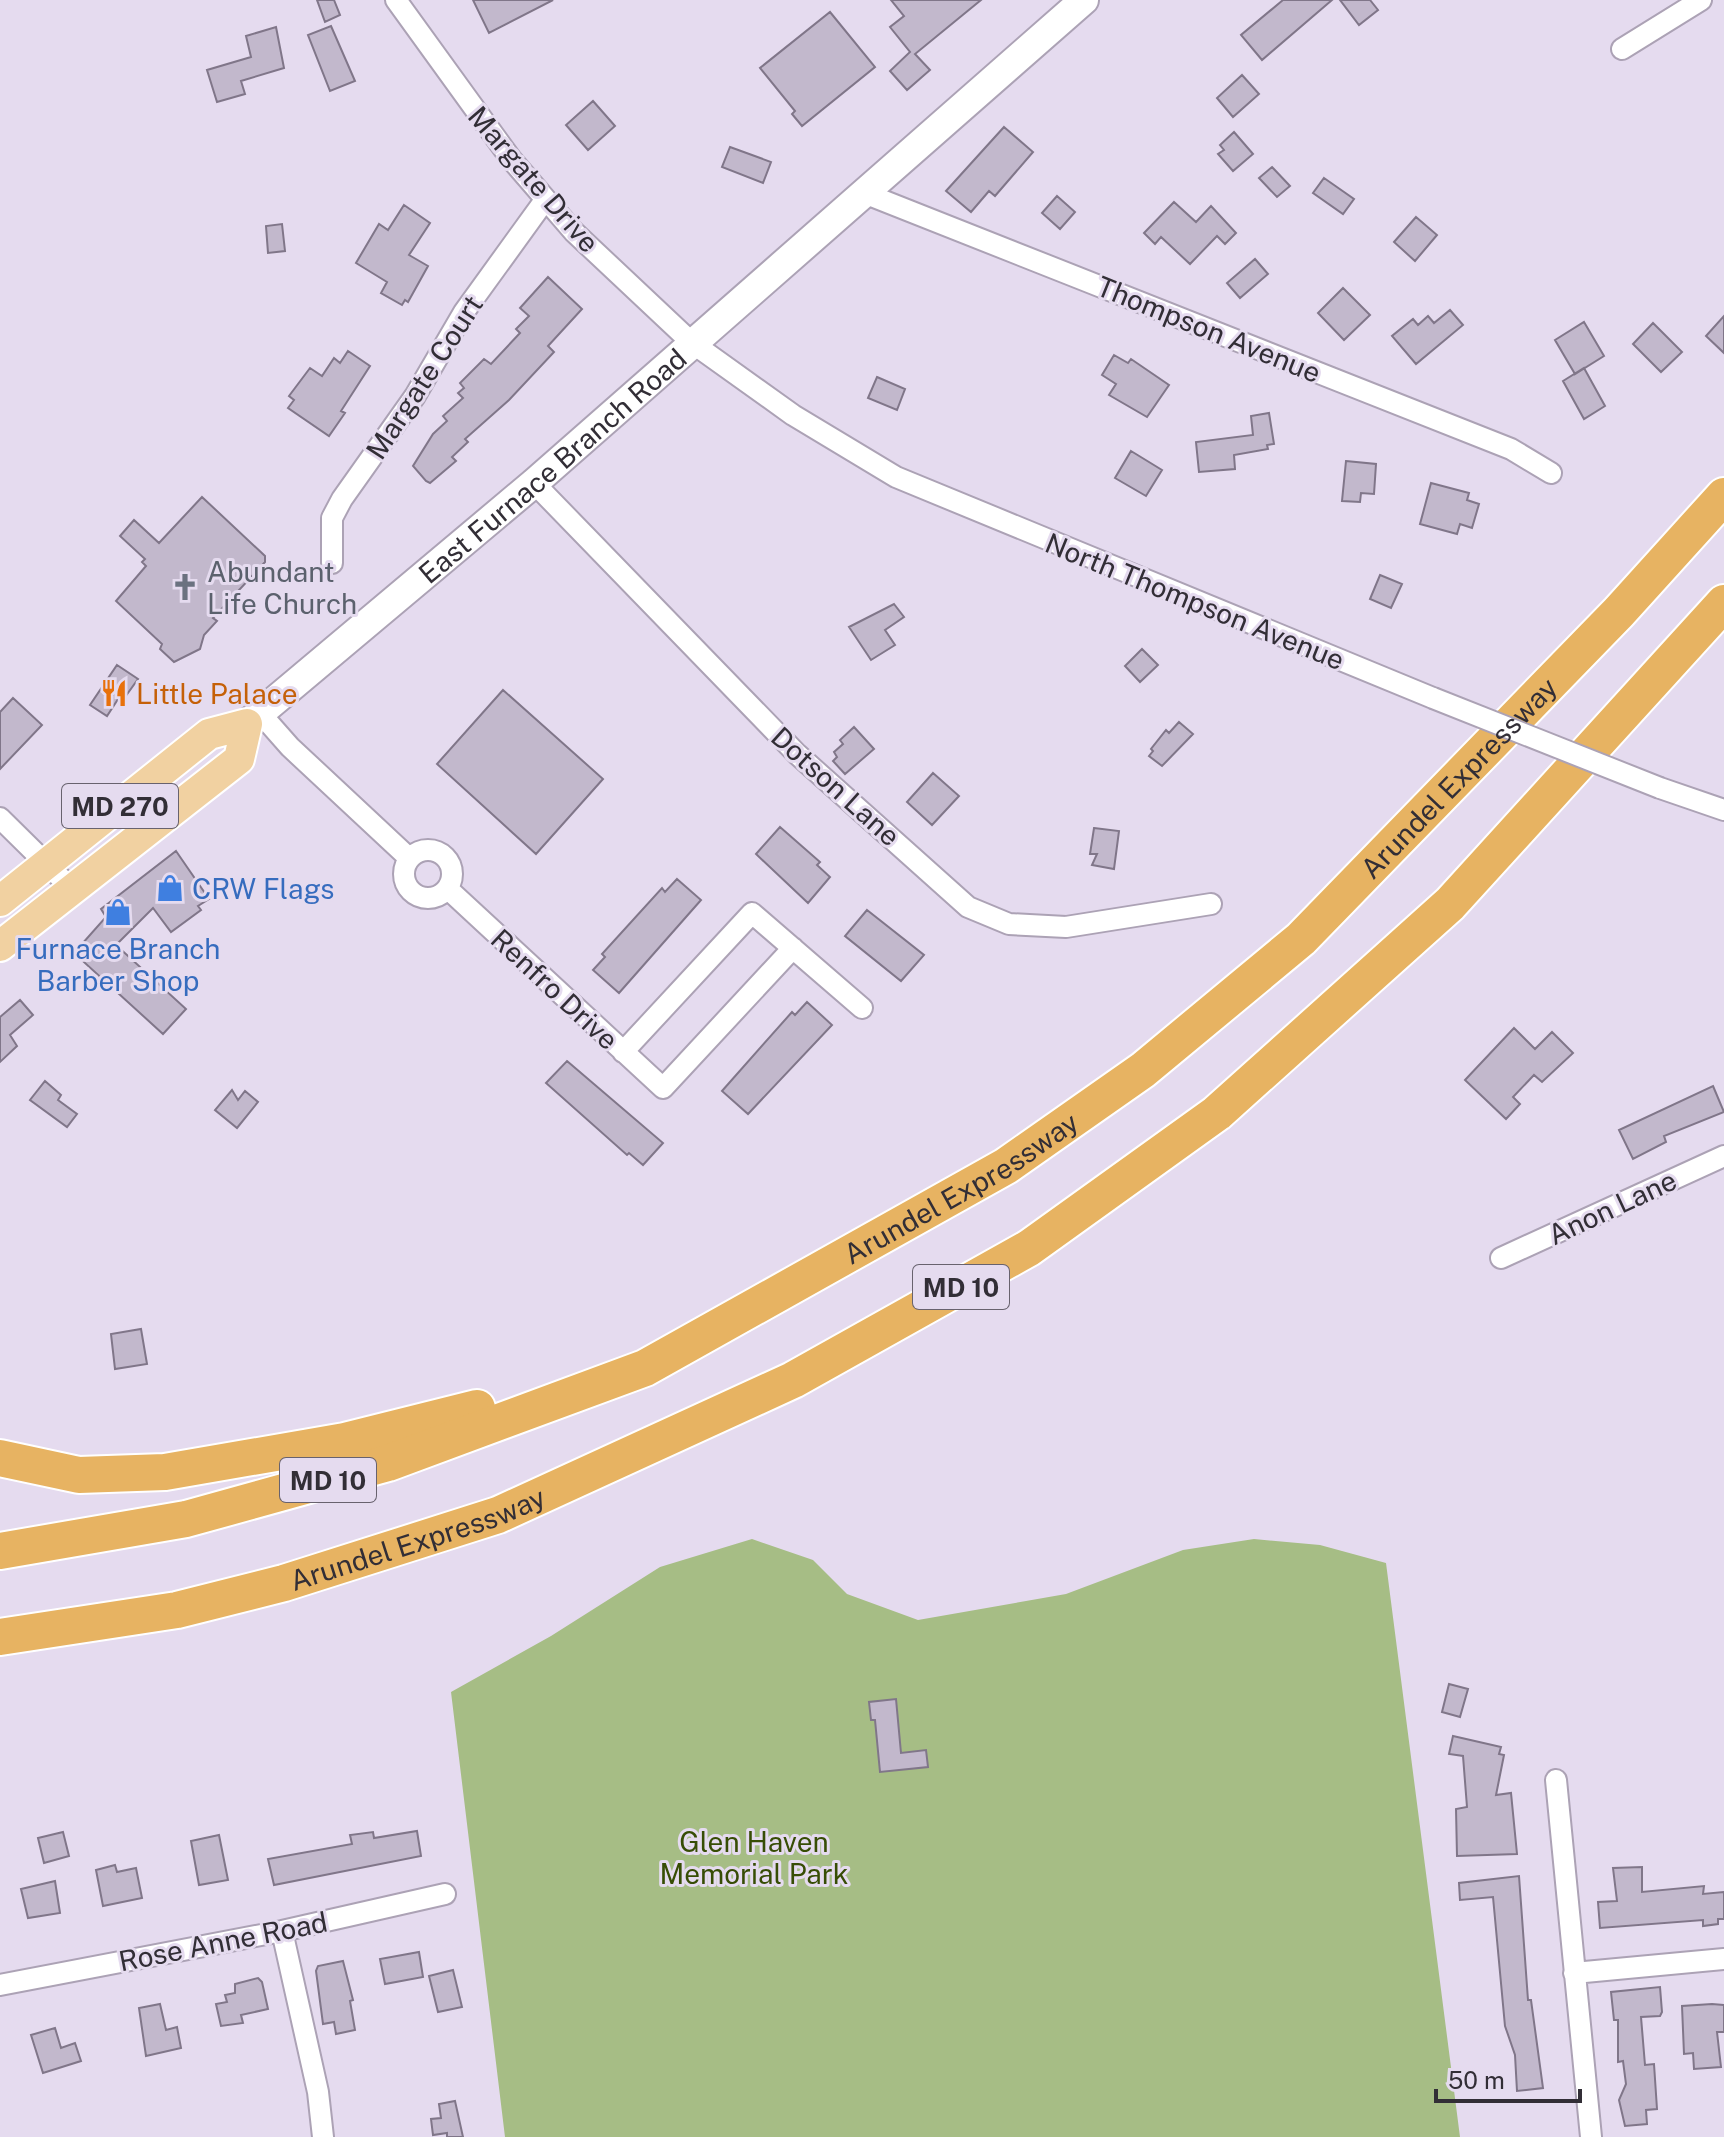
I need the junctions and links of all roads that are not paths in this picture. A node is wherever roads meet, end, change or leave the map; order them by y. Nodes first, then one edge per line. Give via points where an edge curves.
1 (396, 0) edge
2 (1084, 0) edge
3 (1701, 0) edge
4 (1622, 49) dead end
5 (864, 193) junction
6 (545, 200) junction
7 (691, 342) junction
8 (1551, 473) dead end
9 (534, 483) junction
10 (1724, 496) edge
11 (332, 563) dead end
12 (1724, 603) edge
13 (254, 718) junction
14 (1724, 810) edge
15 (0, 818) edge
16 (409, 858) junction
17 (48, 863) junction
18 (448, 889) junction
19 (73, 890) junction
20 (0, 901) edge
21 (1211, 904) dead end
22 (0, 946) edge
23 (793, 948) junction
24 (862, 1008) dead end
25 (623, 1052) junction
26 (1724, 1156) edge
27 (1501, 1258) dead end
28 (645, 1368) junction
29 (0, 1458) edge
30 (0, 1551) edge
31 (0, 1637) edge
32 (1556, 1780) dead end
33 (445, 1894) dead end
34 (282, 1931) junction
35 (1724, 1959) edge
36 (1574, 1973) junction
37 (0, 1985) edge
38 (323, 2137) edge
39 (1591, 2137) edge

1 - 6 street, Margate Drive
2 - 5 main road, East Furnace Branch Road / MD 270
3 - 4 street
5 - 7 main road, East Furnace Branch Road / MD 270
5 - 8 street, Thompson Avenue via 1511,449
6 - 7 street, Margate Drive
6 - 11 street, Margate Court via 464,312 415,396 342,499 332,518
7 - 9 main road, East Furnace Branch Road / MD 270
7 - 14 street, North Thompson Avenue, bridge via 793,415 896,477 1433,698
9 - 13 main road, East Furnace Branch Road / MD 270
9 - 21 street, Dotson Lane via 797,754 968,907 1009,924 1066,927
10 - 28 highway, Arundel Expressway / MD 10 via 1619,612 1301,939 1143,1070 1006,1166
12 - 31 highway, Arundel Expressway / MD 10 via 1427,925 1217,1113 1029,1248 793,1380 498,1515 284,1583 177,1610
13 - 16 street
13 - 17 main road, East Furnace Branch Road / MD 270 via 209,734
13 - 19 main road, MD 270 via 239,759
15 - 17 street
16 - 18 street via 421,850 437,850 449,860 453,875
16 - 18 street via 403,873 408,887 420,897 435,897
17 - 19 street
17 - 20 main road, East Furnace Branch Road / MD 270
18 - 25 street, Renfro Drive
19 - 22 main road, MD 270
23 - 24 street
23 - 25 street via 752,913
23 - 25 street, Renfro Drive via 663,1088
26 - 27 street, Anon Lane
28 - 29 highway via 527,1389 468,1412 345,1441 165,1472 79,1475
28 - 30 highway, Arundel Expressway / MD 10 via 388,1463 186,1519
32 - 36 street
33 - 34 street, Rose Anne Road
34 - 37 street, Rose Anne Road
34 - 38 street
35 - 36 street
36 - 39 street

